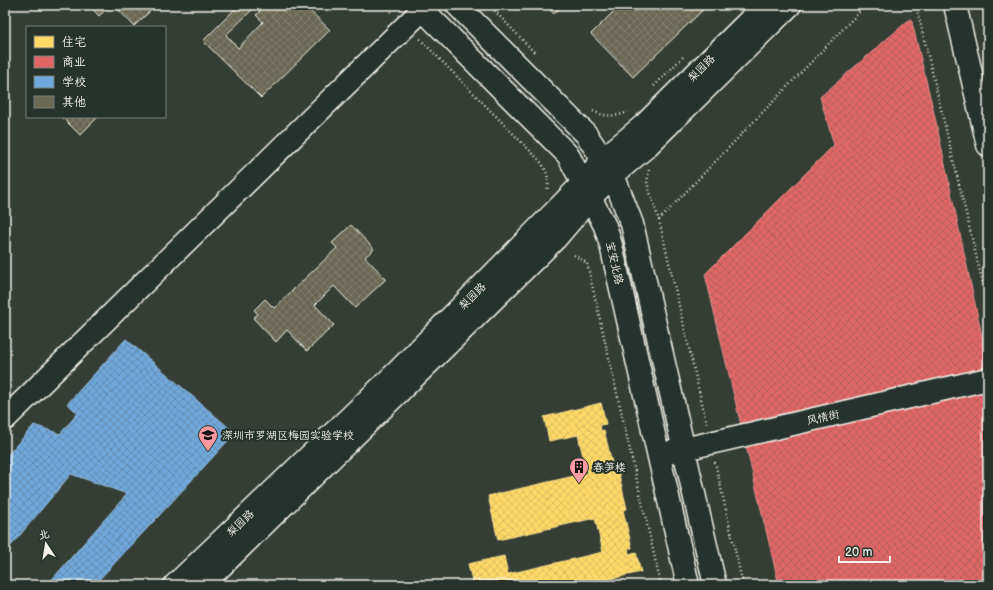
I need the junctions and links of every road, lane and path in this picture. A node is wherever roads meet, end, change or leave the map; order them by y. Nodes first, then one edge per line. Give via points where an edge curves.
1 (386, 5) edge
2 (457, 5) edge
3 (765, 5) edge
4 (790, 5) edge
5 (866, 5) edge
6 (916, 5) edge
7 (955, 5) edge
8 (420, 7) edge
9 (406, 25) junction
10 (630, 111) dead end
11 (602, 115) dead end
12 (988, 145) edge
13 (608, 167) junction
14 (647, 183) dead end
15 (587, 190) junction
16 (544, 196) dead end
17 (659, 220) junction
18 (574, 255) dead end
19 (988, 305) edge
20 (988, 379) edge
21 (5, 419) edge
22 (711, 443) junction
23 (685, 448) junction
24 (658, 455) junction
25 (175, 585) edge
26 (202, 585) edge
27 (661, 585) edge
28 (688, 585) edge
29 (715, 585) edge
30 (743, 585) edge

1 - 9 path
2 - 13 street via 580,129
3 - 13 street, 梨园路 via 644,125
4 - 13 street, 梨园路 via 645,148
5 - 17 path
6 - 19 path
7 - 12 street
8 - 9 street
8 - 15 street, 宝安北路 via 568,156
9 - 16 path via 540,161 549,179 548,190
9 - 21 street
10 - 11 path via 618,116
13 - 15 street, 梨园路
13 - 23 street via 632,224
14 - 17 path
15 - 24 street, 宝安北路 via 605,226 611,245
15 - 25 street, 梨园路
15 - 26 street, 梨园路 via 555,239
17 - 22 path
18 - 27 path via 587,263
20 - 22 street, 风情街
22 - 23 street, 风情街
22 - 30 path
23 - 24 street, 风情街
23 - 29 street
24 - 28 street, 宝安北路

